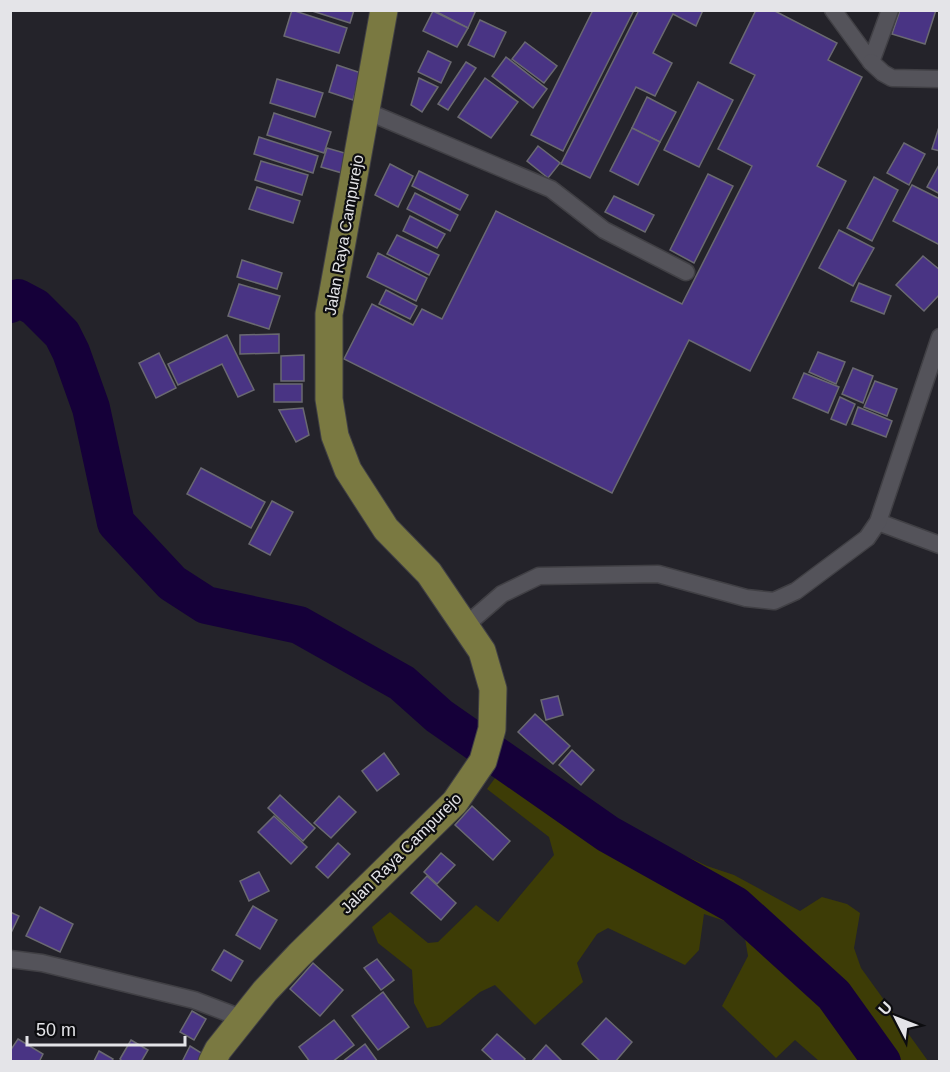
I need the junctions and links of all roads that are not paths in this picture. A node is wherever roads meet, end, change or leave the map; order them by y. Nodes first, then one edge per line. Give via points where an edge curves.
1 (384, 10) edge
2 (833, 10) edge
3 (890, 10) edge
4 (871, 62) junction
5 (939, 79) edge
6 (366, 111) junction
7 (686, 272) dead end
8 (939, 337) edge
9 (878, 522) junction
10 (939, 545) edge
11 (465, 626) junction
12 (10, 959) edge
13 (243, 1019) junction
14 (212, 1062) edge

1 - 6 main road, Jalan Raya Campurejo
2 - 4 street
3 - 4 street
4 - 5 street via 892,78
6 - 7 street via 551,189 604,230
6 - 11 main road, Jalan Raya Campurejo via 329,314 329,399 335,436 348,470 386,529 429,573
8 - 9 street
9 - 10 street
9 - 11 street via 867,538 796,591 774,601 746,598 658,574 539,576 502,594
11 - 13 main road, Jalan Raya Campurejo via 482,651 493,689 492,729 483,761 455,802 299,955
12 - 13 street via 42,963 194,1000
13 - 14 main road, Jalan Raya Campurejo

